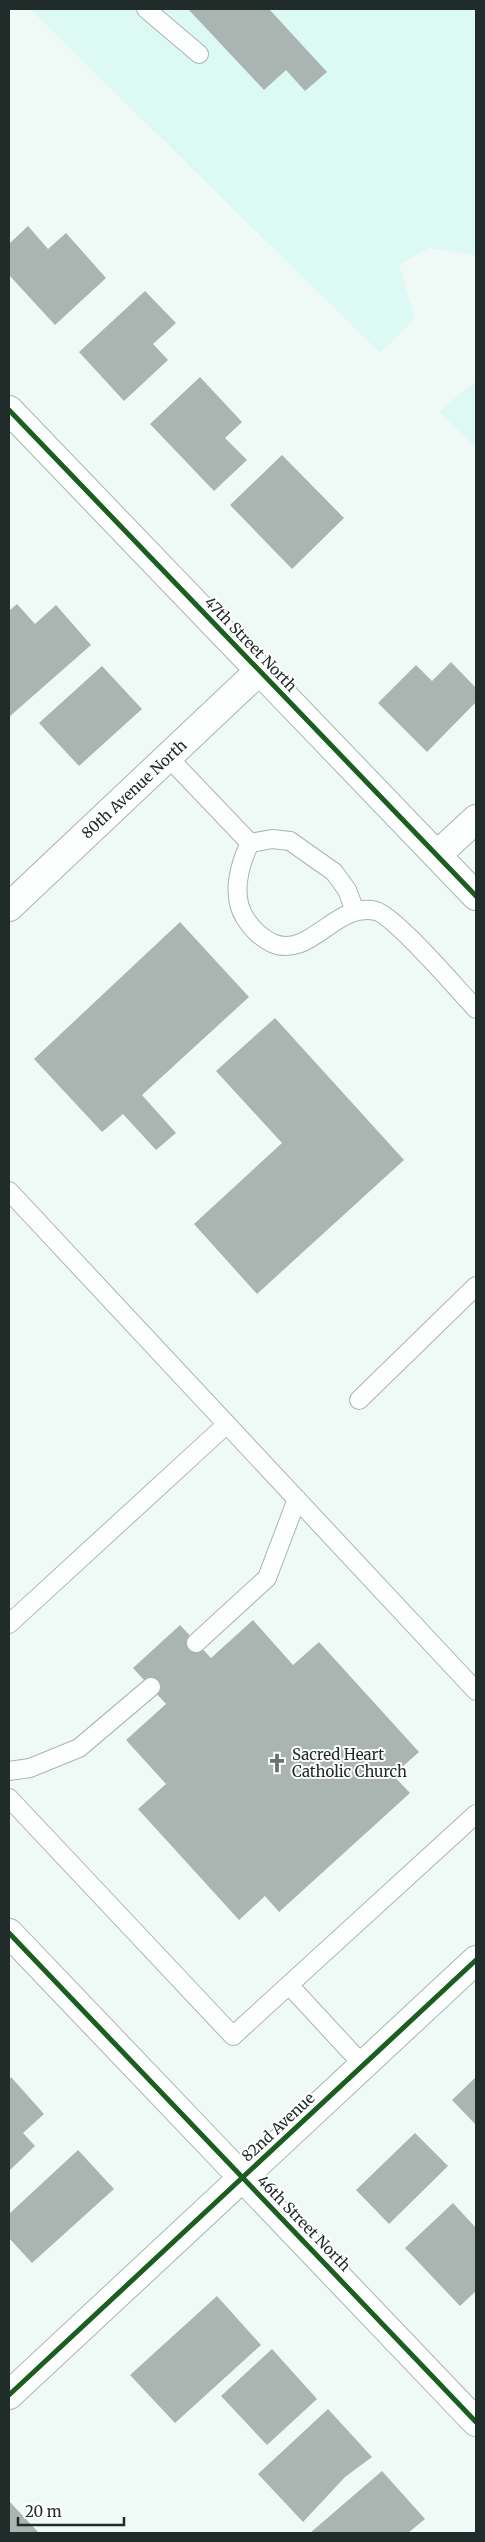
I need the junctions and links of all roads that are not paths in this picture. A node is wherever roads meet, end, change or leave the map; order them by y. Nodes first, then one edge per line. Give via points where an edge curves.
1 (146, 9) edge
2 (199, 54) dead end
3 (9, 410) edge
4 (259, 671) junction
5 (168, 756) junction
6 (476, 819) edge
7 (250, 843) junction
8 (438, 855) junction
9 (476, 896) edge
10 (9, 907) edge
11 (355, 911) junction
12 (476, 1009) edge
13 (9, 1191) edge
14 (476, 1286) edge
15 (359, 1400) dead end
16 (228, 1424) junction
17 (297, 1499) junction
18 (9, 1624) edge
19 (196, 1643) dead end
20 (151, 1687) dead end
21 (476, 1691) edge
22 (9, 1771) edge
23 (9, 1798) edge
24 (476, 1814) edge
25 (9, 1933) edge
26 (476, 1960) edge
27 (289, 1985) junction
28 (363, 2065) junction
29 (243, 2177) junction
30 (9, 2395) edge
31 (476, 2422) edge

1 - 2 lane
3 - 4 street, 47th Street North
4 - 5 street, 80th Avenue North
4 - 8 street, 47th Street North
5 - 7 lane
5 - 10 street, 80th Avenue North
6 - 8 street
7 - 11 lane via 272,839 290,841 334,872 347,890
7 - 11 lane via 238,883 238,908 254,932 279,946 296,946 339,917
8 - 9 street, 47th Street North
11 - 12 lane via 376,911 394,922
13 - 16 lane
14 - 15 lane
16 - 17 lane
16 - 18 lane
17 - 19 lane via 267,1578
17 - 21 lane
20 - 22 lane via 79,1748 30,1768
23 - 27 lane via 233,2036
24 - 27 lane
25 - 29 street, 46th Street North
26 - 28 street, 82nd Avenue
27 - 28 lane
28 - 29 street, 82nd Avenue
29 - 30 street, 82nd Avenue
29 - 31 street, 46th Street North

